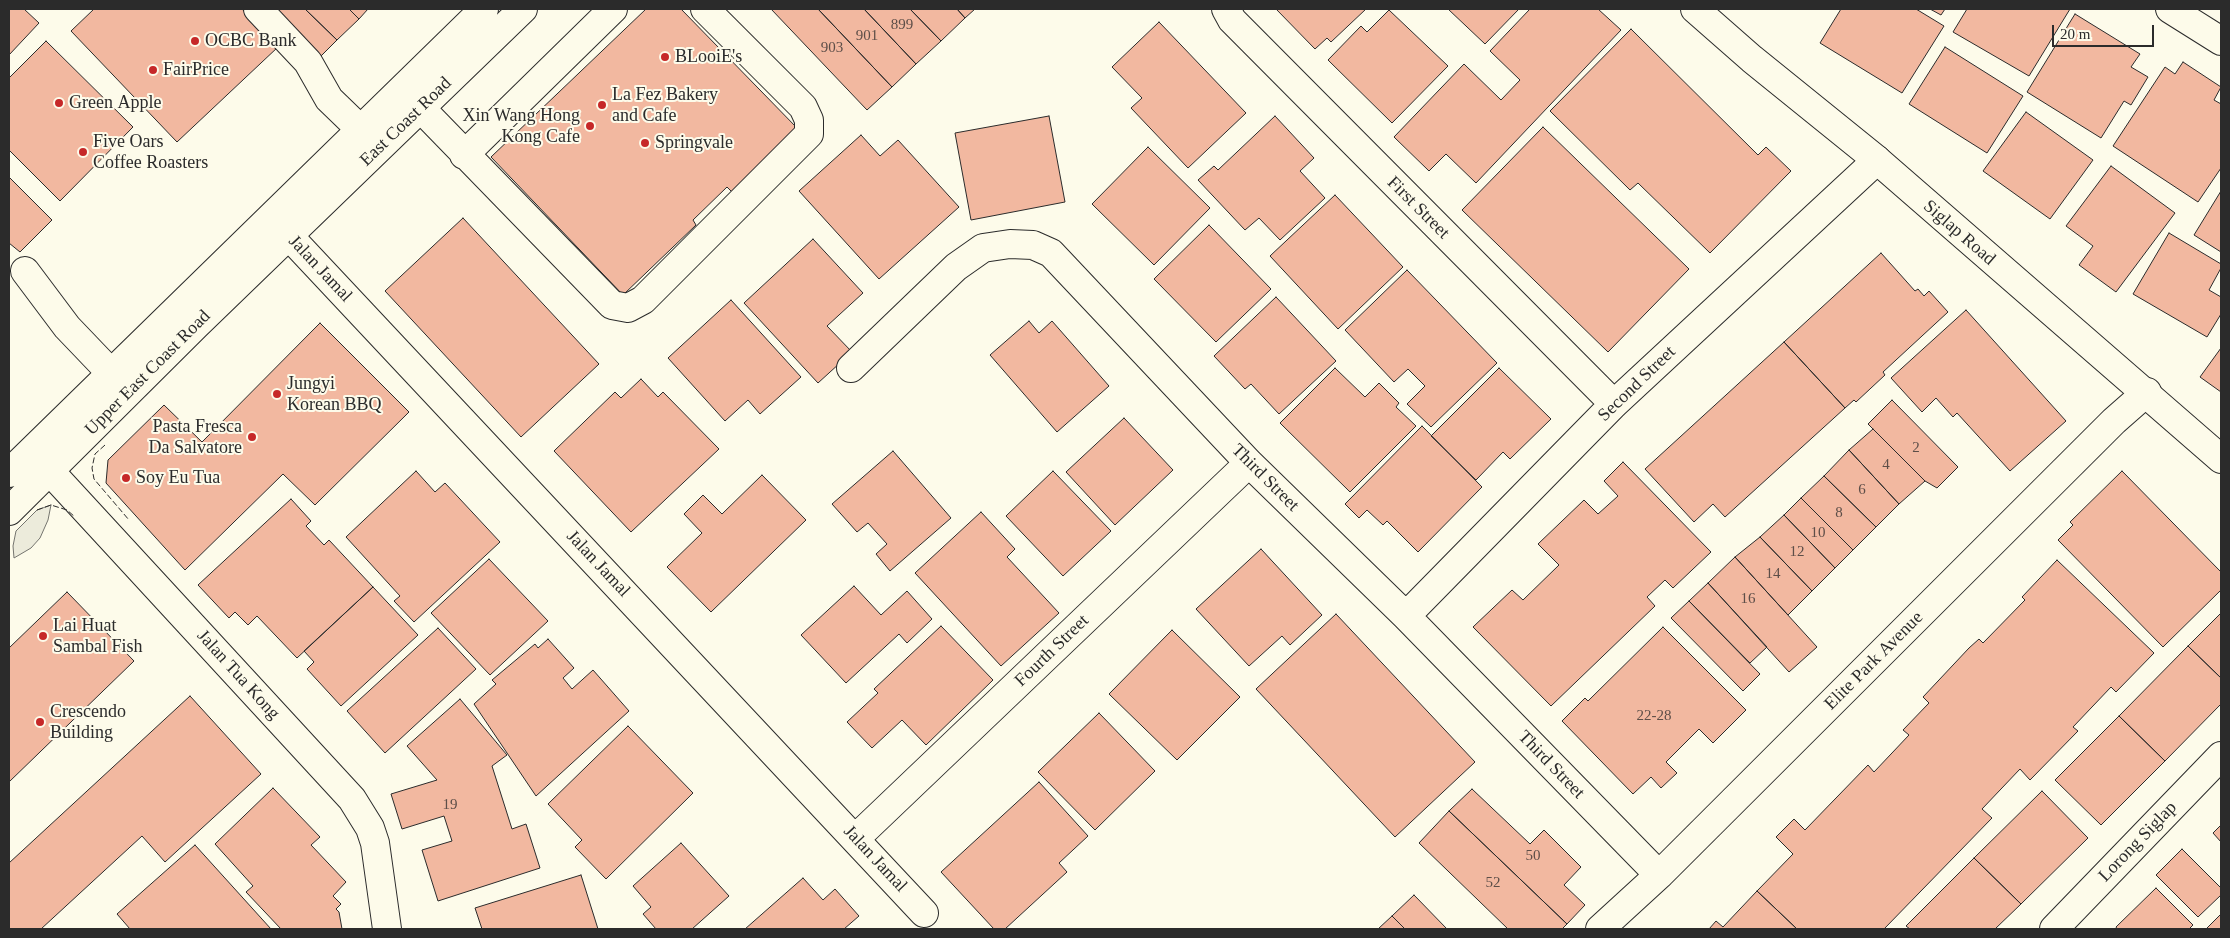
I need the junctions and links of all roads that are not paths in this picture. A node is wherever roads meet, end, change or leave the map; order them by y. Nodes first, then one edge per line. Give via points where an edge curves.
1 (258, 9) edge
2 (484, 9) edge
3 (523, 9) edge
4 (613, 9) edge
5 (705, 9) edge
6 (1226, 9) edge
7 (1695, 9) edge
8 (2170, 9) edge
9 (2221, 41) edge
10 (401, 88) junction
11 (419, 108) junction
12 (360, 129) junction
13 (464, 155) junction
14 (1877, 160) junction
15 (271, 216) junction
16 (289, 236) junction
17 (25, 271) dead end
18 (851, 368) dead end
19 (111, 373) junction
20 (2146, 392) junction
21 (1614, 404) junction
22 (31, 451) junction
23 (2221, 459) edge
24 (1249, 463) junction
25 (50, 471) junction
26 (9, 474) edge
27 (9, 511) edge
28 (1406, 616) junction
29 (2221, 756) edge
30 (856, 838) junction
31 (1659, 875) junction
32 (924, 913) dead end
33 (387, 929) edge
34 (1600, 929) edge
35 (2054, 929) edge

1 - 12 street via 308,62 329,99
2 - 10 street, East Coast Road
3 - 11 street, East Coast Road
4 - 13 street
5 - 13 street via 803,107 809,120 809,134 643,300 628,308 612,306
6 - 21 street, First Street via 1232,20
7 - 14 street, Siglap Road
8 - 9 street
10 - 11 street
10 - 12 street, East Coast Road
11 - 13 street
11 - 16 street, East Coast Road
12 - 15 street, East Coast Road
14 - 20 street, Siglap Road
14 - 21 street, Second Street
15 - 16 street, Jalan Jamal
15 - 19 street, Upper East Coast Road
16 - 25 street, Upper East Coast Road
16 - 30 street, Jalan Jamal
17 - 19 street via 67,327
18 - 24 street, Third Street via 956,267 983,248 1033,245 1051,254
19 - 22 street, Upper East Coast Road
20 - 23 street, Siglap Road
20 - 31 street, Elite Park Avenue
21 - 28 street, Second Street
22 - 25 street, Jalan Tua Kong
22 - 26 street, Upper East Coast Road
24 - 28 street, Third Street
24 - 30 street, Fourth Street
25 - 27 street, Upper East Coast Road
25 - 33 street, Jalan Tua Kong via 352,799 370,828 375,843
28 - 31 street, Third Street
29 - 35 street, Lorong Siglap
30 - 32 street, Jalan Jamal
31 - 34 street, Elite Park Avenue

